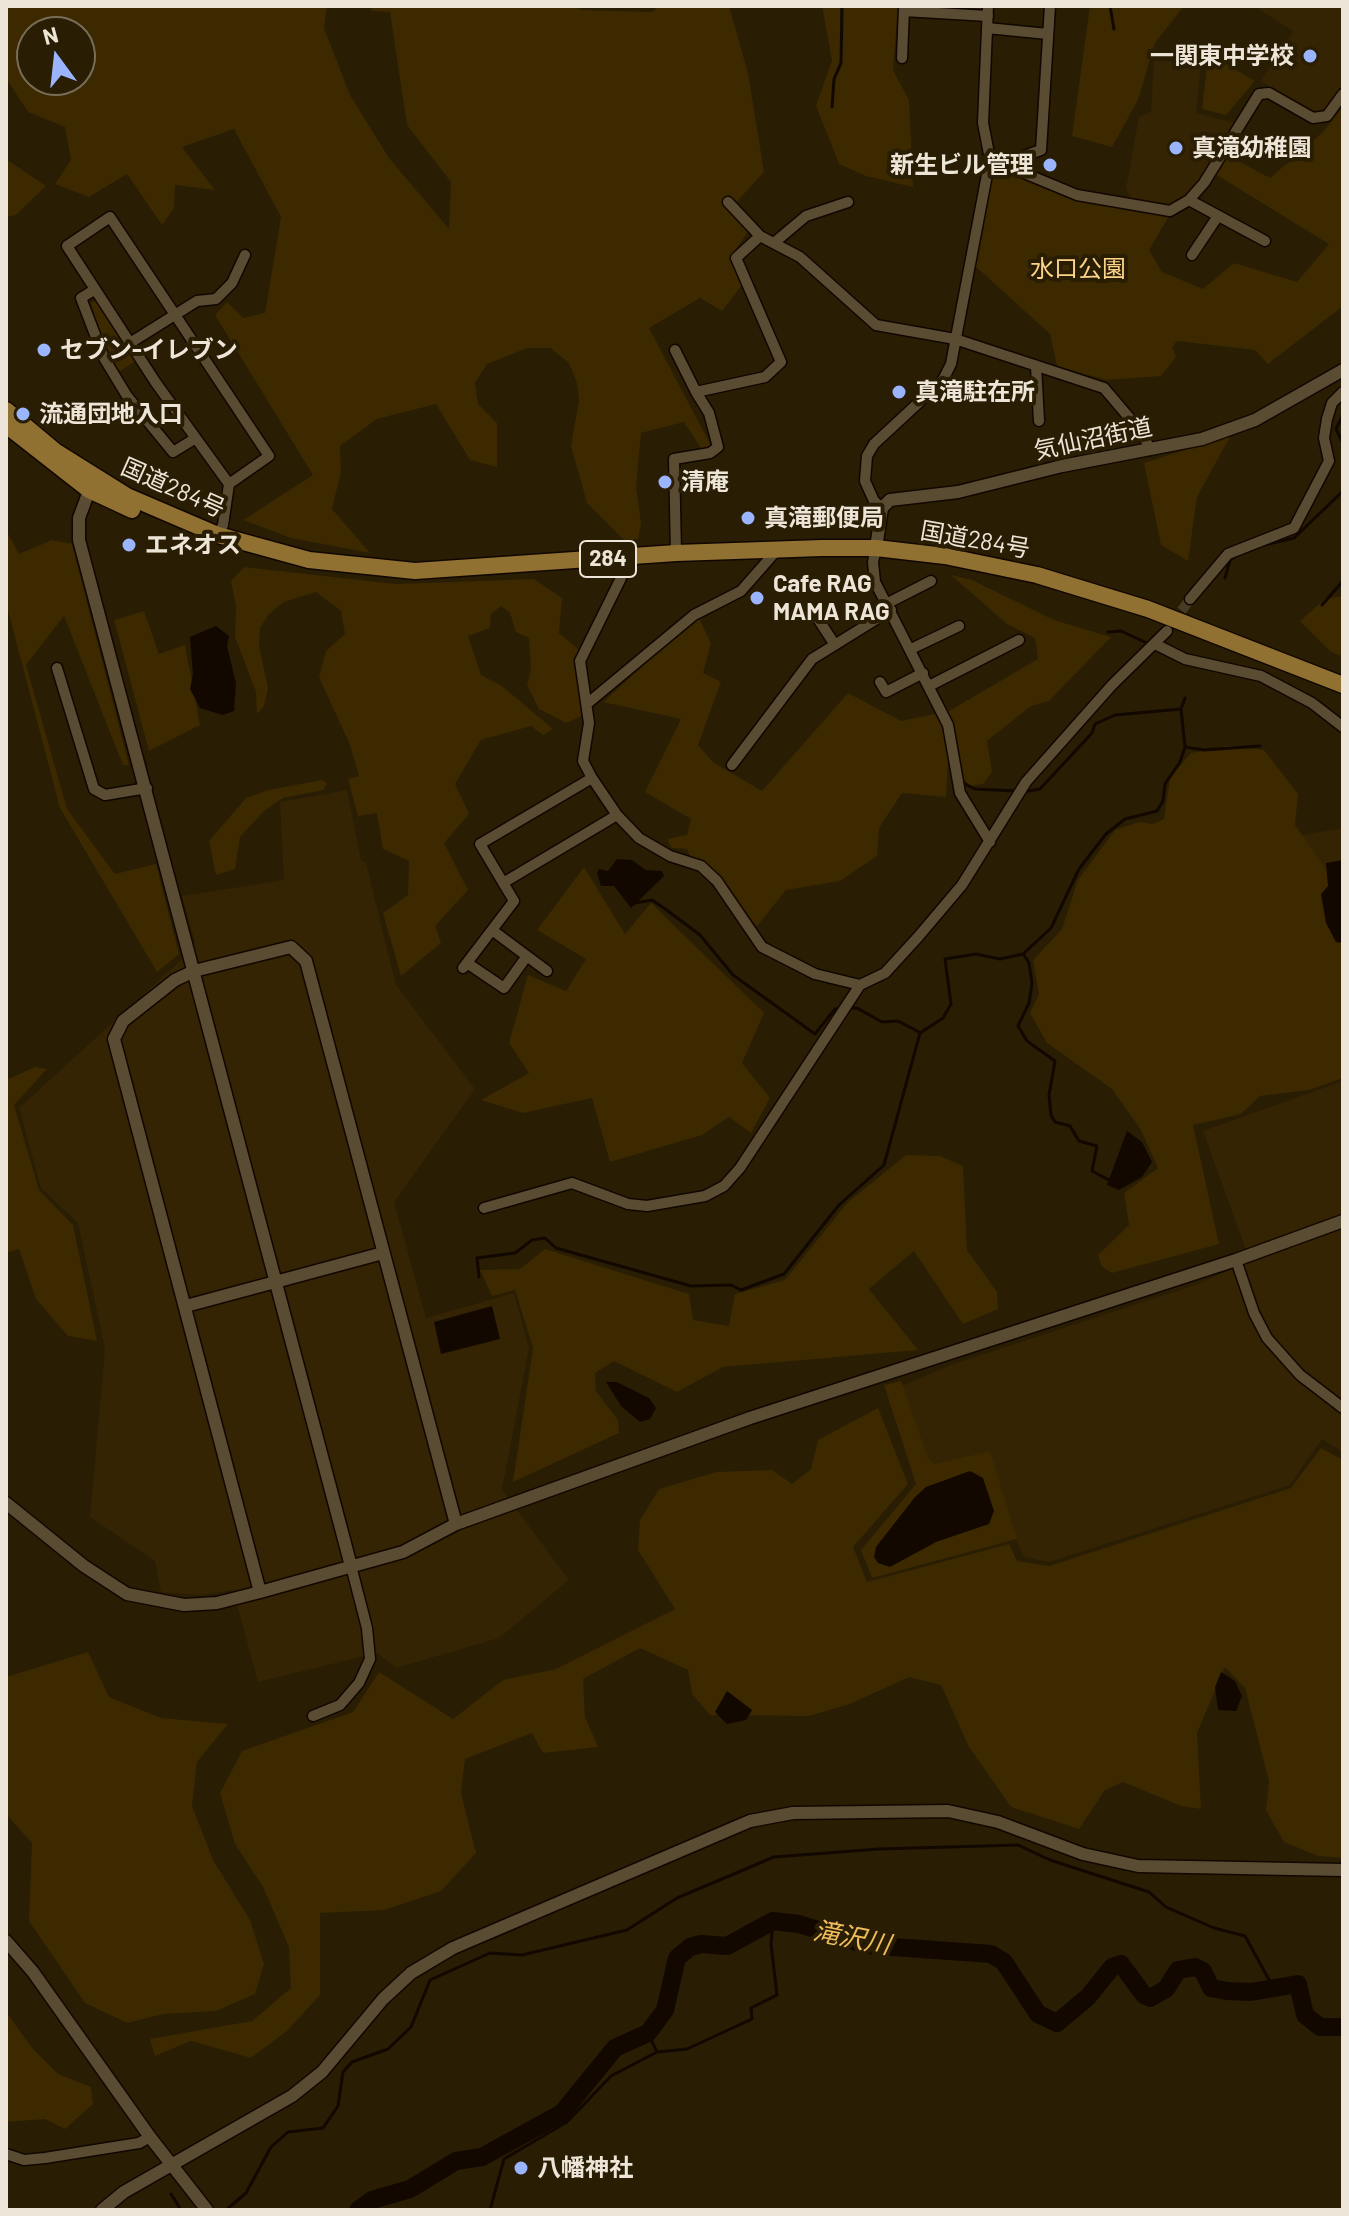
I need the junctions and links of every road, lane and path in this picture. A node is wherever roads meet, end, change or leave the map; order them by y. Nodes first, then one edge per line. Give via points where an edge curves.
1 (1050, 6) edge
2 (904, 9) edge
3 (988, 11) edge
4 (987, 28) junction
5 (1048, 34) junction
6 (902, 58) dead end
7 (1343, 94) edge
8 (990, 159) junction
9 (1001, 164) junction
10 (1189, 200) junction
11 (728, 202) dead end
12 (848, 202) dead end
13 (1218, 216) junction
14 (760, 236) junction
15 (1265, 241) dead end
16 (775, 242) junction
17 (245, 255) dead end
18 (1192, 255) dead end
19 (94, 290) junction
20 (174, 315) junction
21 (955, 339) junction
22 (130, 343) junction
23 (675, 350) dead end
24 (1036, 366) junction
25 (1343, 370) edge
26 (696, 392) junction
27 (1343, 392) edge
28 (6, 410) edge
29 (1039, 421) dead end
30 (6, 425) edge
31 (196, 438) junction
32 (1150, 450) junction
33 (91, 484) junction
34 (229, 484) junction
35 (882, 508) junction
36 (218, 535) junction
37 (876, 548) junction
38 (777, 550) junction
39 (676, 553) junction
40 (622, 558) junction
41 (341, 564) junction
42 (931, 581) dead end
43 (1190, 599) tunnel mouth
44 (890, 607) junction
45 (811, 608) dead end
46 (959, 626) dead end
47 (1167, 631) tunnel mouth
48 (1019, 640) dead end
49 (1155, 644) junction
50 (835, 645) junction
51 (911, 649) junction
52 (57, 668) dead end
53 (923, 673) junction
54 (880, 682) dead end
55 (1343, 685) edge
56 (929, 686) junction
57 (588, 703) junction
58 (1343, 727) edge
59 (732, 765) dead end
60 (592, 778) junction
61 (147, 788) junction
62 (617, 815) junction
63 (990, 842) junction
64 (503, 883) junction
65 (492, 930) junction
66 (527, 956) junction
67 (194, 971) junction
68 (547, 971) dead end
69 (860, 985) junction
70 (484, 1208) dead end
71 (1343, 1221) edge
72 (383, 1253) junction
73 (1236, 1260) junction
74 (275, 1283) junction
75 (186, 1306) junction
76 (1343, 1408) edge
77 (6, 1503) edge
78 (456, 1524) junction
79 (351, 1566) junction
80 (260, 1592) junction
81 (313, 1716) dead end
82 (1343, 1870) edge
83 (6, 1941) edge
84 (150, 2137) junction
85 (6, 2154) edge
86 (174, 2165) junction
87 (102, 2210) edge
88 (207, 2210) edge

1 - 5 street
2 - 3 street
2 - 6 street
3 - 4 street
4 - 5 street
4 - 8 street via 983,123
5 - 9 street via 1041,150
7 - 10 street via 1327,116 1313,118 1269,93 1259,94
8 - 9 street
8 - 21 street
9 - 10 street via 1096,199 1170,211
10 - 13 street
11 - 14 street
12 - 16 street via 806,216
13 - 15 street
13 - 18 street
14 - 16 street
14 - 26 street via 736,258 781,362 765,377
16 - 21 street via 800,257 876,325
17 - 20 street via 241,270 216,299 197,301
19 - 20 street via 67,246 110,217
19 - 22 street
19 - 31 street via 81,298 104,358 127,396 173,452
20 - 22 street
20 - 34 street via 269,456
21 - 24 street
21 - 35 street via 943,380 867,456 865,481
22 - 31 street
23 - 26 street
24 - 29 street
24 - 32 street via 1104,388
25 - 32 street, 気仙沼街道 via 1231,431
26 - 39 street via 709,413 718,447 674,459
27 - 43 street via 1327,419 1329,461 1294,528 1228,554
28 - 33 highway, 国道284号 / 284
30 - 33 highway, 国道284号 / 284
31 - 34 street
32 - 35 street, 気仙沼街道 via 936,497 900,497
33 - 36 highway, 国道284号 / 284
33 - 41 highway, 国道284号 / 284 via 178,528 257,556
33 - 61 street via 79,518 79,540
34 - 36 street
35 - 37 street
36 - 41 highway, 国道284号 / 284
37 - 38 highway, 国道284号 / 284
37 - 44 street via 875,582
37 - 55 highway, 国道284号 / 284 via 945,556 1063,583 1148,609
38 - 39 highway, 国道284号 / 284
38 - 57 street via 741,591 694,615
39 - 40 highway, 国道284号 / 284
40 - 41 highway, 国道284号 / 284 via 415,571
40 - 57 street via 621,578 580,661
42 - 44 street
44 - 50 street
44 - 51 street
45 - 50 street
46 - 51 street
47 - 49 street
48 - 56 street
49 - 58 street via 1185,659 1261,676 1312,703
49 - 63 street via 1026,782
50 - 59 street via 812,659
51 - 53 street
52 - 61 street via 94,789 105,795
53 - 54 street via 886,692
53 - 56 street
56 - 63 street via 948,725 960,793
57 - 60 street via 583,761
60 - 62 street
60 - 64 street via 480,844
61 - 67 street
62 - 64 street
62 - 69 street via 639,838 701,866 762,947 815,974
63 - 69 street via 918,937 885,973
64 - 65 street via 514,901
65 - 66 street
65 - 66 street via 465,965 504,988
66 - 68 street
67 - 72 street via 291,947 306,961
67 - 74 street
67 - 75 street via 123,1021 114,1039
69 - 70 street via 724,1186 705,1196 647,1206 572,1183
71 - 73 street
72 - 74 street
72 - 78 street
73 - 76 street via 1267,1338 1300,1375
73 - 78 street via 750,1418
74 - 75 street
74 - 79 street
75 - 80 street
77 - 80 street via 127,1594 184,1605
78 - 79 street via 403,1552
79 - 80 street
79 - 81 street via 370,1659 340,1705
82 - 86 street via 1138,1866 948,1811 793,1813 750,1821 453,1948 411,1973 322,2072 292,2096
83 - 84 street
84 - 85 street via 45,2158 24,2160
84 - 86 street
86 - 87 street
86 - 88 street

